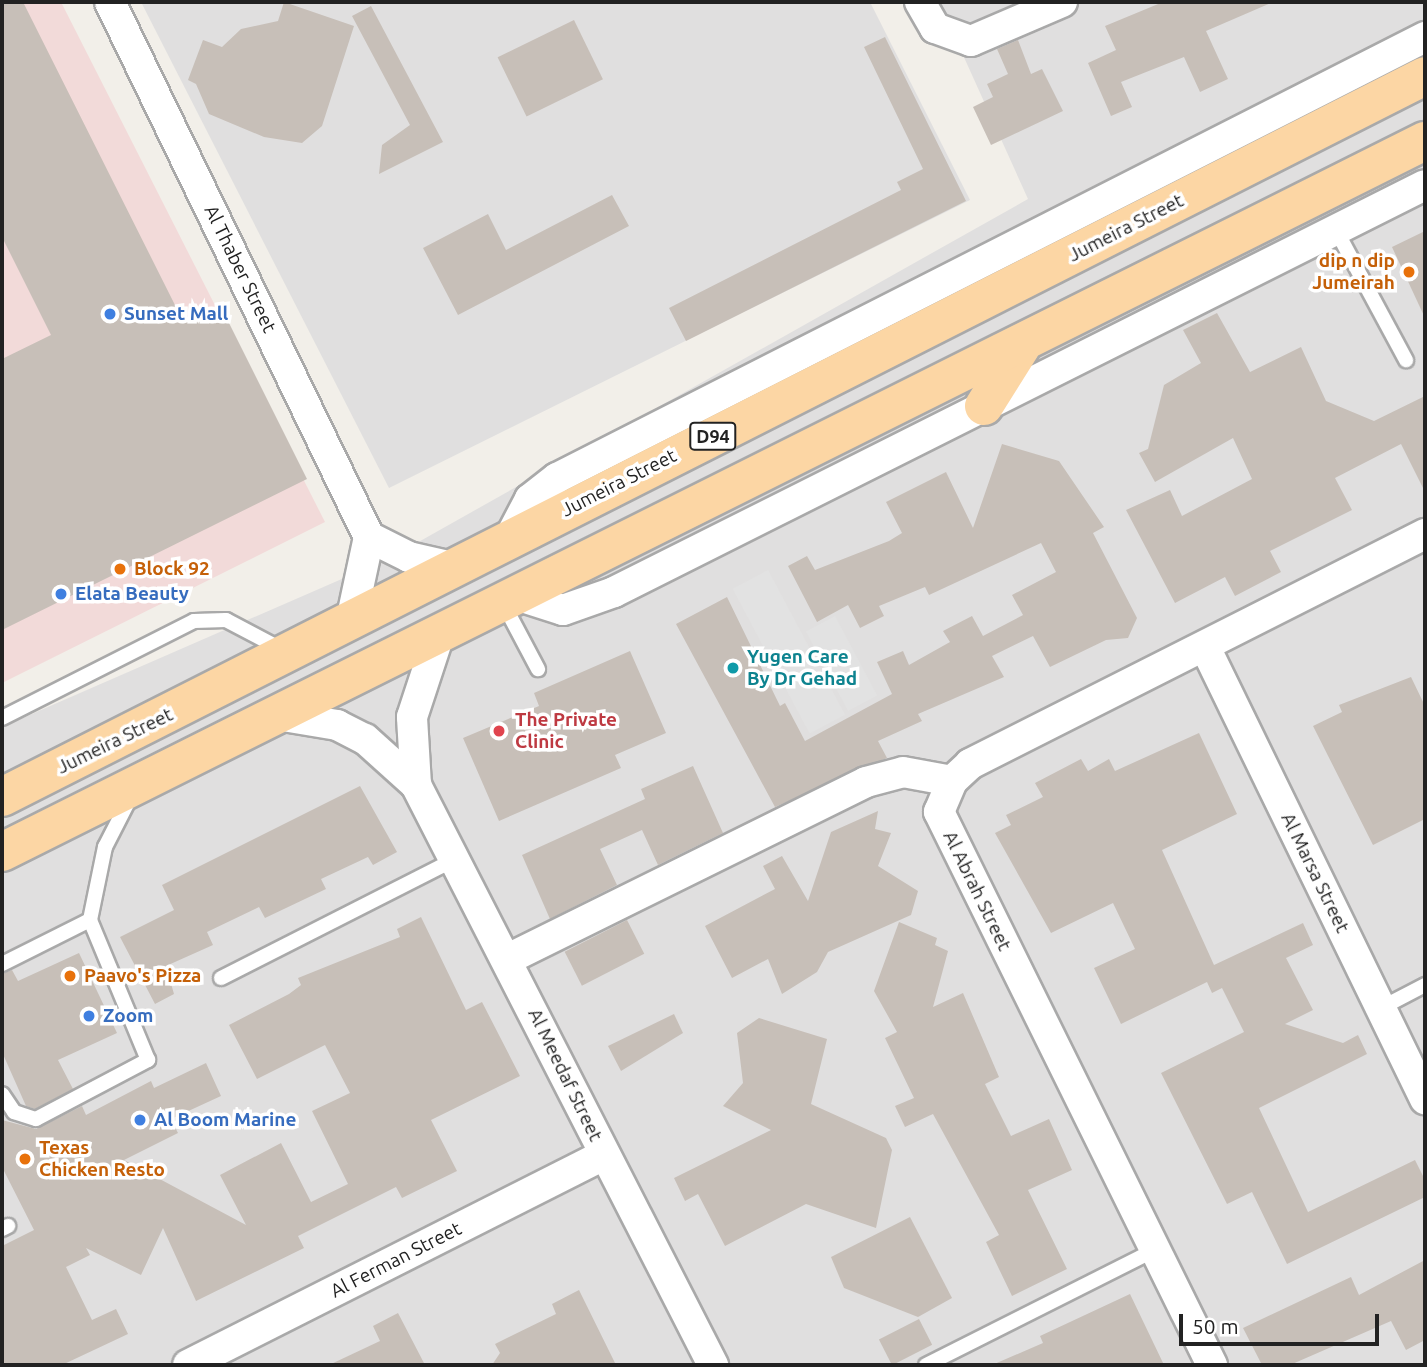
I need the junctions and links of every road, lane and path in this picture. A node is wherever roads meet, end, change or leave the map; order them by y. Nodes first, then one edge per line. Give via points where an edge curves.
1 (110, 2) edge
2 (920, 2) edge
3 (1062, 2) edge
4 (1425, 37) edge
5 (1425, 76) edge
6 (1425, 115) edge
7 (1425, 141) edge
8 (1425, 184) edge
9 (1314, 197) junction
10 (1336, 230) junction
11 (1021, 347) junction
12 (1406, 360) dead end
13 (984, 406) junction
14 (369, 537) junction
15 (509, 539) junction
16 (1423, 540) edge
17 (452, 566) junction
18 (511, 600) junction
19 (351, 621) junction
20 (439, 635) junction
21 (1205, 647) junction
22 (290, 654) junction
23 (538, 669) dead end
24 (276, 715) junction
25 (2, 718) edge
26 (144, 780) junction
27 (952, 781) junction
28 (416, 785) junction
29 (2, 797) edge
30 (2, 852) edge
31 (454, 860) junction
32 (90, 920) junction
33 (508, 959) junction
34 (2, 964) edge
35 (222, 978) dead end
36 (1425, 985) edge
37 (1381, 1008) junction
38 (2, 1094) edge
39 (1425, 1099) edge
40 (604, 1155) junction
41 (1153, 1251) junction
42 (188, 1365) edge
43 (713, 1365) edge
44 (926, 1365) edge
45 (1212, 1365) edge

1 - 14 street, Al Thaber Street
2 - 3 street via 935,28 971,41
4 - 15 street via 557,478 530,499
5 - 15 main road, Jumeira Street / D94
6 - 9 main road via 1333,163
7 - 9 main road
8 - 10 street
9 - 11 main road
10 - 12 lane
10 - 13 street
11 - 13 main road
11 - 18 main road
13 - 18 street via 586,605 547,609
14 - 17 street via 409,557
14 - 19 street
15 - 17 main road, Jumeira Street / D94
16 - 21 street
17 - 19 main road, Jumeira Street / D94
18 - 20 main road
18 - 23 lane
19 - 22 main road, Jumeira Street / D94
20 - 24 main road
20 - 28 street, Al Meedaf Street via 412,716
21 - 27 street via 970,764
21 - 37 street, Al Marsa Street
22 - 25 lane via 226,620 194,621
22 - 29 main road, Jumeira Street / D94
24 - 26 main road
24 - 28 street, Al Meedaf Street via 327,723 365,739
26 - 30 main road
26 - 32 lane via 104,847
27 - 33 street via 903,772 866,782
27 - 41 street, Al Abrah Street via 939,812
28 - 31 street, Al Meedaf Street
31 - 33 street, Al Meedaf Street
31 - 35 lane
32 - 34 lane
32 - 38 lane via 148,1060 43,1117 20,1116
33 - 40 street, Al Meedaf Street
36 - 37 lane
37 - 39 street, Al Marsa Street
40 - 42 street, Al Ferman Street
40 - 43 street, Al Meedaf Street
41 - 44 lane
41 - 45 street, Al Abrah Street

